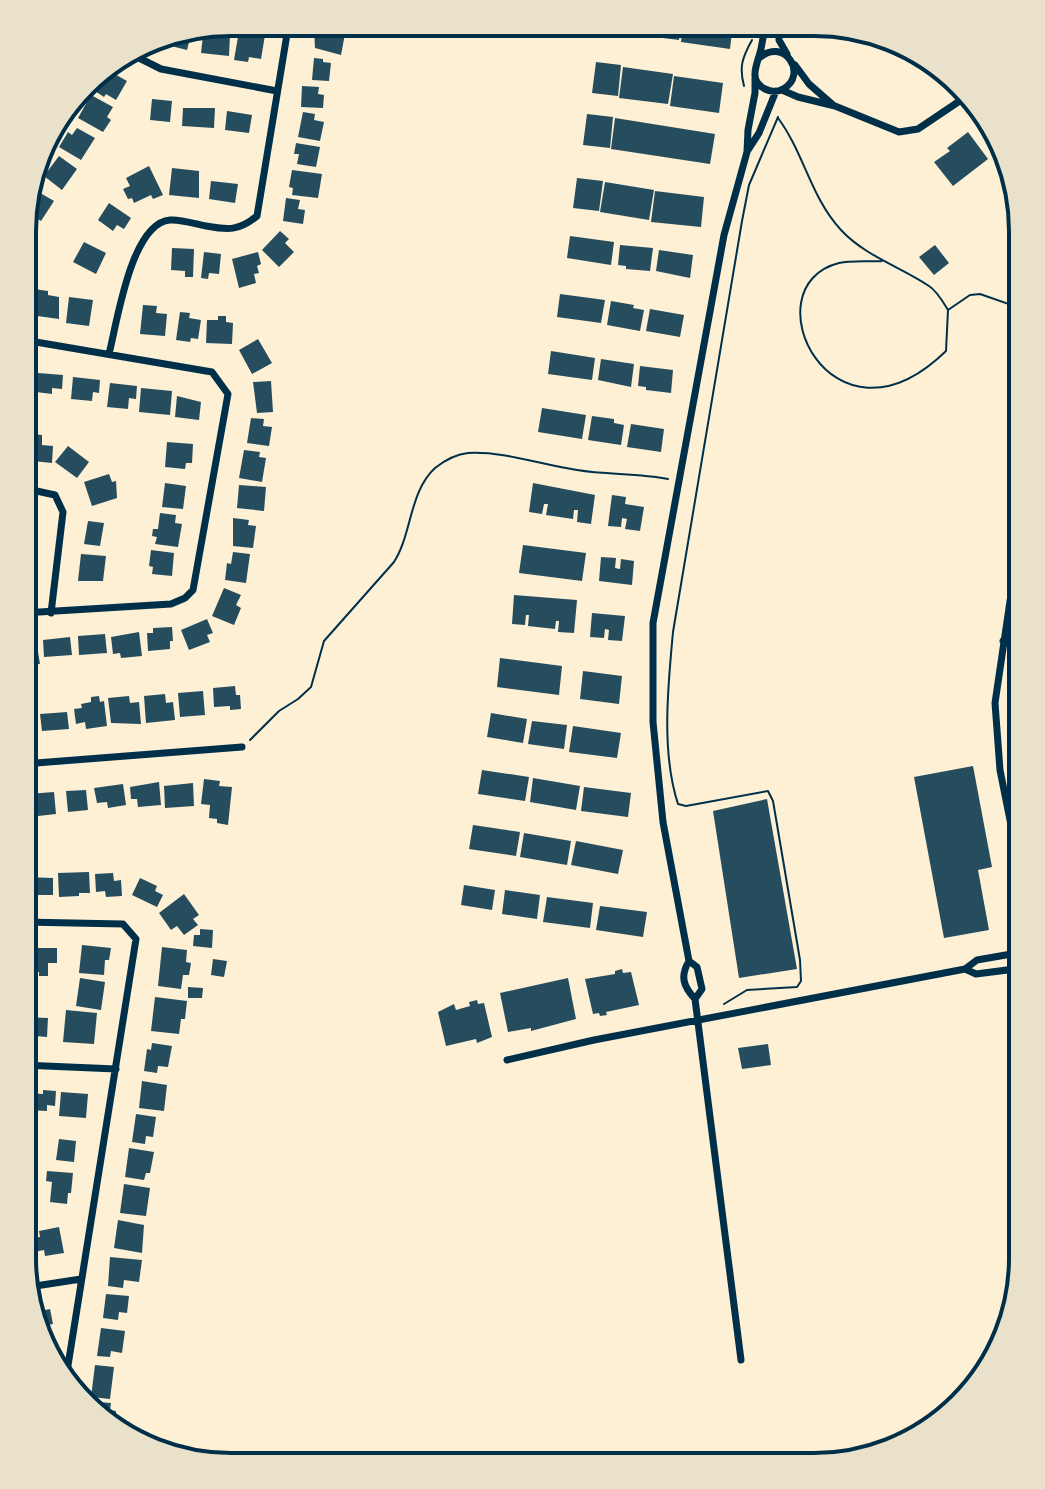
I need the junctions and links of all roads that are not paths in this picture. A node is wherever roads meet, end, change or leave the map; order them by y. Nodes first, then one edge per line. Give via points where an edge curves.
1 (287, 36) edge
2 (762, 36) edge
3 (779, 36) edge
4 (140, 59) edge
5 (758, 59) junction
6 (790, 59) junction
7 (755, 78) junction
8 (779, 90) junction
9 (277, 91) junction
10 (960, 101) edge
11 (835, 106) junction
12 (747, 152) junction
13 (36, 342) edge
14 (109, 354) junction
15 (36, 491) edge
16 (1009, 603) edge
17 (36, 613) edge
18 (51, 613) junction
19 (1003, 641) junction
20 (1009, 642) edge
21 (242, 747) road end
22 (36, 763) edge
23 (1009, 809) edge
24 (36, 922) edge
25 (1009, 954) edge
26 (689, 961) junction
27 (965, 969) junction
28 (1009, 970) edge
29 (695, 999) junction
30 (697, 1021) junction
31 (507, 1060) dead end
32 (36, 1066) edge
33 (116, 1069) junction
34 (81, 1279) junction
35 (38, 1286) edge
36 (741, 1360) dead end
37 (68, 1365) edge

1 - 9 street
2 - 5 street
3 - 6 street
4 - 9 street via 161,69
5 - 6 street via 776,51
5 - 7 street
6 - 8 street via 792,80
6 - 11 street
7 - 8 street via 763,88
7 - 12 street
8 - 11 street
8 - 12 street
9 - 14 street via 257,216 231,230 169,220 145,235 129,271
10 - 11 street via 918,129 899,132
12 - 26 street via 722,248 653,623 653,722 663,822
13 - 14 street
14 - 18 street via 212,372 228,394 193,590 171,604
15 - 18 street via 55,495 63,512
16 - 19 street
17 - 18 street
19 - 20 street
19 - 23 street via 995,703
21 - 22 street
24 - 33 street via 123,924 136,939
25 - 27 street via 977,960
26 - 29 street via 683,972 686,989
26 - 29 street via 697,967 702,989
27 - 28 street via 976,974
27 - 30 street
29 - 30 street
30 - 31 street
30 - 36 street
32 - 33 street
33 - 34 street
34 - 35 street
34 - 37 street

